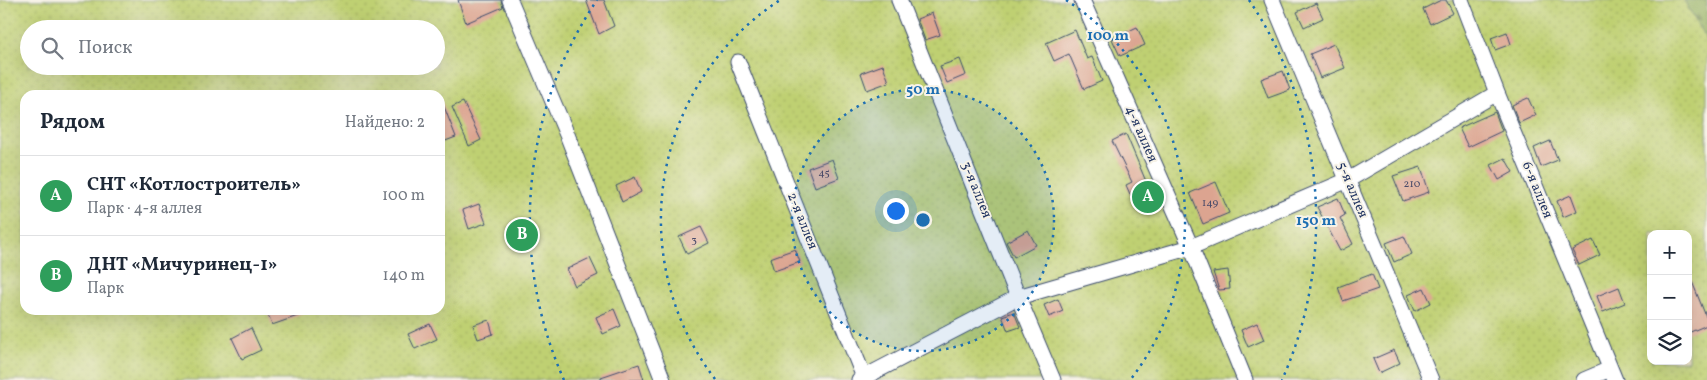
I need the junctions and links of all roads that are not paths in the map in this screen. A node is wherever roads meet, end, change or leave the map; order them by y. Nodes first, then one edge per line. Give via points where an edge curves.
1 (510, 0) edge
2 (899, 0) edge
3 (1082, 0) edge
4 (1272, 0) edge
5 (1461, 0) edge
6 (738, 62) dead end
7 (1497, 93) junction
8 (1348, 180) junction
9 (1191, 247) junction
10 (1018, 297) junction
11 (1613, 374) edge
12 (862, 379) edge
13 (663, 380) edge
14 (1054, 380) edge
15 (1245, 380) edge
16 (1431, 380) edge
17 (1584, 380) edge

1 - 13 street via 572,146
2 - 10 street, 3-я аллея
3 - 9 street, 4-я аллея
4 - 8 street, 5-я аллея
5 - 7 street, 6-я аллея
6 - 12 street, 2-я аллея
7 - 8 street
7 - 11 street, 6-я аллея
8 - 9 street
8 - 16 street, 5-я аллея
9 - 10 street
9 - 15 street, 4-я аллея
10 - 12 street
10 - 14 street, 3-я аллея
11 - 17 street

